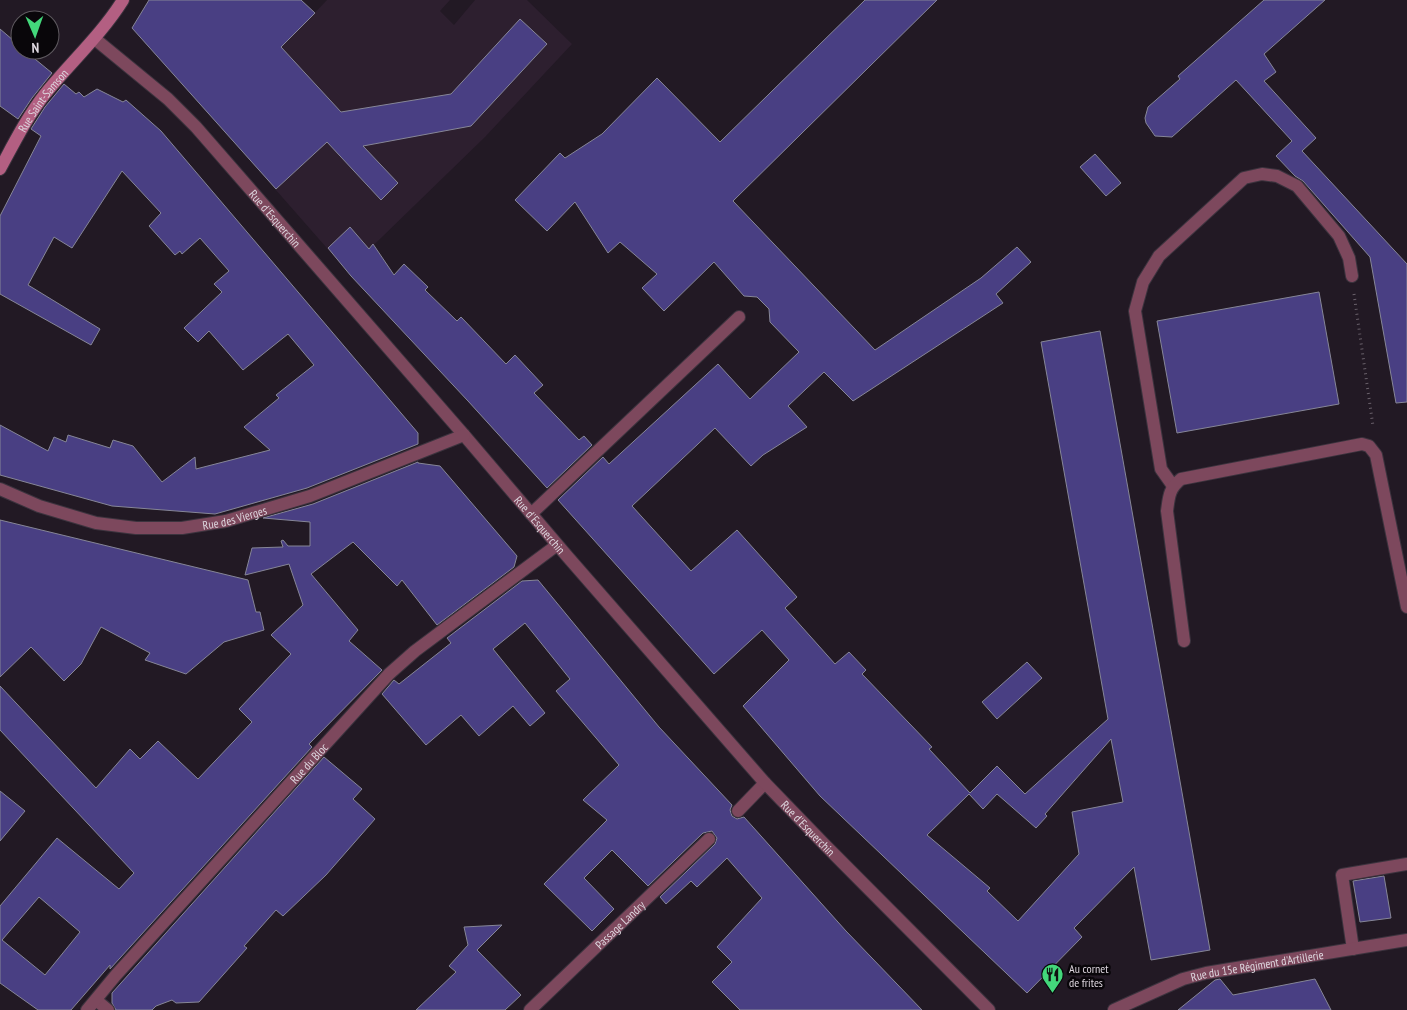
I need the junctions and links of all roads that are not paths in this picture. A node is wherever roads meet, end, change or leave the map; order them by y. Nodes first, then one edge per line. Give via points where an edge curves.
1 (123, 0) edge
2 (95, 39) junction
3 (0, 169) edge
4 (1352, 276) road end
5 (739, 317) dead end
6 (464, 435) junction
7 (1173, 486) junction
8 (0, 489) edge
9 (531, 514) junction
10 (557, 545) junction
11 (1407, 607) edge
12 (1184, 641) dead end
13 (765, 783) junction
14 (738, 811) dead end
15 (709, 839) dead end
16 (1407, 864) edge
17 (1407, 940) edge
18 (1353, 949) junction
19 (96, 1000) junction
20 (87, 1010) edge
21 (108, 1010) edge
22 (530, 1010) edge
23 (989, 1010) edge
24 (1114, 1010) edge

1 - 2 street, Rue Saint-Samson
2 - 3 street, Rue Saint-Samson via 36,106
2 - 6 street, Rue d'Esquerchin via 168,99 196,127
4 - 7 street via 1349,258 1339,236 1297,186 1277,176 1262,174 1244,178 1159,256 1143,282 1135,311 1161,469
5 - 9 street
6 - 8 street, Rue des Vierges via 310,496 197,526 158,529 96,523 39,506
6 - 9 street, Rue d'Esquerchin
7 - 11 street via 1181,479 1362,444 1369,446 1376,455
7 - 12 street via 1168,496 1167,511
9 - 10 street, Rue d'Esquerchin
10 - 13 street, Rue d'Esquerchin
10 - 19 street, Rue du Bloc via 414,651 389,674
13 - 14 street
13 - 23 street, Rue d'Esquerchin
15 - 22 street, Passage Landry
16 - 18 street via 1342,875
17 - 18 street, Rue du 15e Régiment d'Artillerie
18 - 24 street, Rue du 15e Régiment d'Artillerie via 1182,979
19 - 20 street, Rue du Bloc
19 - 21 street

